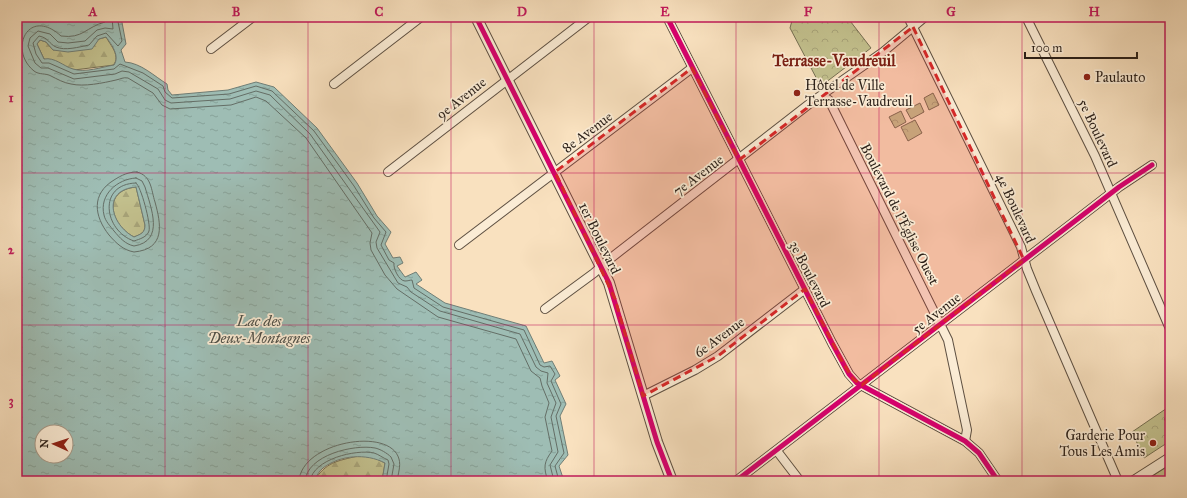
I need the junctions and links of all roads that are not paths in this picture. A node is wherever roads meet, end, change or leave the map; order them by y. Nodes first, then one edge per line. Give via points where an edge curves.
1 (253, 17) edge
2 (421, 17) edge
3 (476, 17) edge
4 (589, 17) edge
5 (667, 17) edge
6 (908, 17) edge
7 (925, 17) edge
8 (1026, 17) edge
9 (913, 27) junction
10 (211, 49) dead end
11 (692, 68) junction
12 (508, 79) junction
13 (334, 84) dead end
14 (822, 96) junction
15 (739, 160) junction
16 (1152, 165) dead end
17 (388, 172) dead end
18 (555, 172) junction
19 (1111, 194) junction
20 (459, 245) dead end
21 (1024, 260) junction
22 (601, 266) junction
23 (805, 289) junction
24 (545, 309) dead end
25 (941, 324) junction
26 (1170, 329) edge
27 (862, 385) junction
28 (643, 396) junction
29 (965, 440) junction
30 (777, 451) junction
31 (1170, 458) edge
32 (672, 481) edge
33 (736, 481) edge
34 (800, 481) edge
35 (998, 481) edge
36 (1118, 481) edge
37 (1134, 481) edge

1 - 10 street
2 - 13 street
3 - 12 street, 1er Boulevard
4 - 12 street, 9e Avenue
5 - 11 street, 3e Boulevard
6 - 9 street, 4e Boulevard
7 - 9 street, 7e Avenue
8 - 19 street, 5e Boulevard via 1095,156
9 - 14 street, 7e Avenue
9 - 21 street, 4e Boulevard via 1018,241
11 - 15 street, 3e Boulevard
11 - 18 street, 8e Avenue
12 - 17 street, 9e Avenue
12 - 18 street, 1er Boulevard
14 - 15 street, 7e Avenue
14 - 25 street, Boulevard de l'Église Ouest via 829,100
15 - 22 street, 7e Avenue
15 - 23 street, 3e Boulevard
16 - 19 street, 5e Avenue
18 - 20 street, 8e Avenue
18 - 22 street, 1er Boulevard
19 - 21 street, 5e Avenue
19 - 26 street, 5e Boulevard
21 - 25 street, 5e Avenue
21 - 36 street, 4e Boulevard
22 - 24 street, 7e Avenue
22 - 28 street, 1er Boulevard via 615,299
23 - 27 street, 3e Boulevard via 842,362 853,379
23 - 28 street, 6e Avenue via 718,356
25 - 27 street, 5e Avenue
25 - 29 street, Boulevard de l'Église Ouest via 953,360 967,430
27 - 29 street, 3e Boulevard
27 - 30 street, 5e Avenue
28 - 32 street, 1er Boulevard
29 - 35 street, 3e Boulevard via 979,453
30 - 33 street, 5e Avenue
30 - 34 street
31 - 37 street

